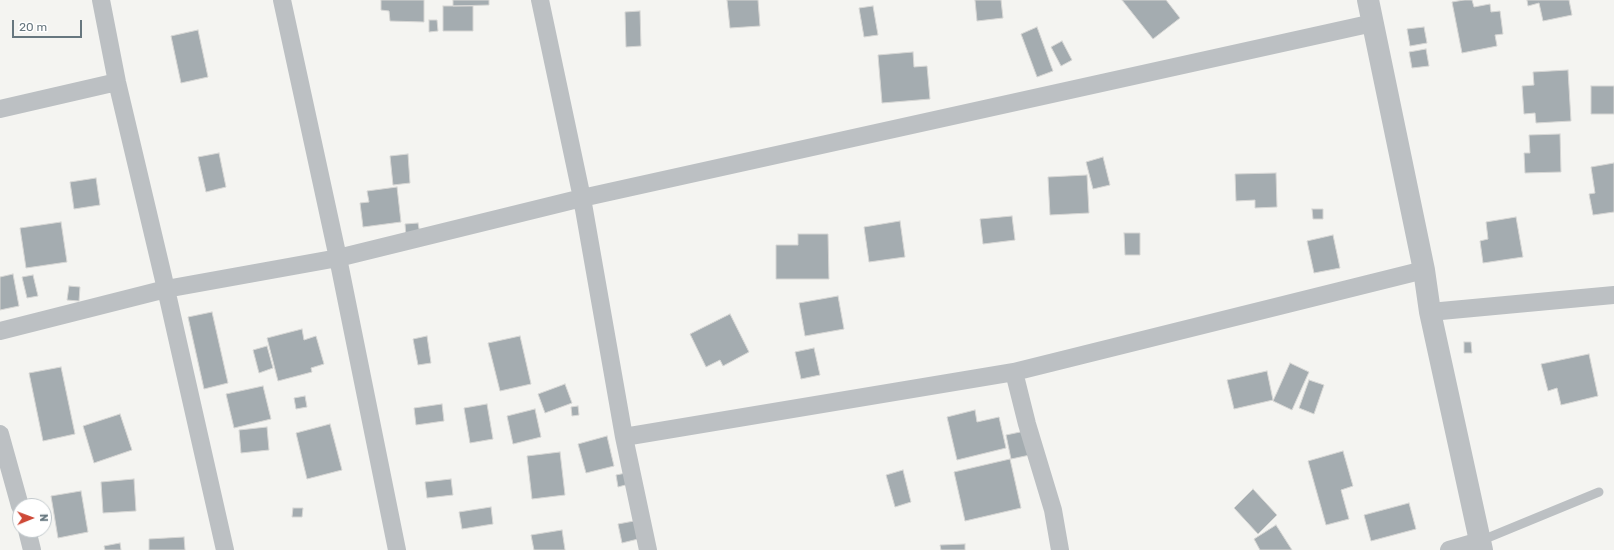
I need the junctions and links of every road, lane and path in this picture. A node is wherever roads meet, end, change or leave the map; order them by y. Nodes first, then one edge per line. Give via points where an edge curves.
1 (101, 0) edge
2 (282, 0) edge
3 (540, 0) edge
4 (1368, 0) edge
5 (1373, 23) junction
6 (118, 82) junction
7 (0, 109) edge
8 (582, 198) junction
9 (338, 258) junction
10 (1424, 270) junction
11 (166, 289) junction
12 (1614, 295) edge
13 (1430, 312) junction
14 (0, 331) edge
15 (1014, 372) junction
16 (0, 434) edge
17 (624, 437) junction
18 (1599, 492) dead end
19 (18, 498) edge
20 (29, 538) edge
21 (1481, 546) edge
22 (32, 550) edge
23 (225, 550) edge
24 (397, 550) edge
25 (648, 550) edge
26 (1060, 550) edge
27 (1449, 550) edge

1 - 6 street
2 - 9 street
3 - 8 street
4 - 5 street
5 - 8 street
5 - 10 street
6 - 7 street
6 - 11 street
8 - 9 street
8 - 17 street
9 - 11 street
9 - 24 street
10 - 13 street
10 - 15 street
11 - 14 street
11 - 23 street
12 - 13 street
13 - 21 street
15 - 17 street
15 - 26 street via 1053,510
16 - 19 street
17 - 25 street
18 - 21 lane
20 - 22 street
21 - 27 street

